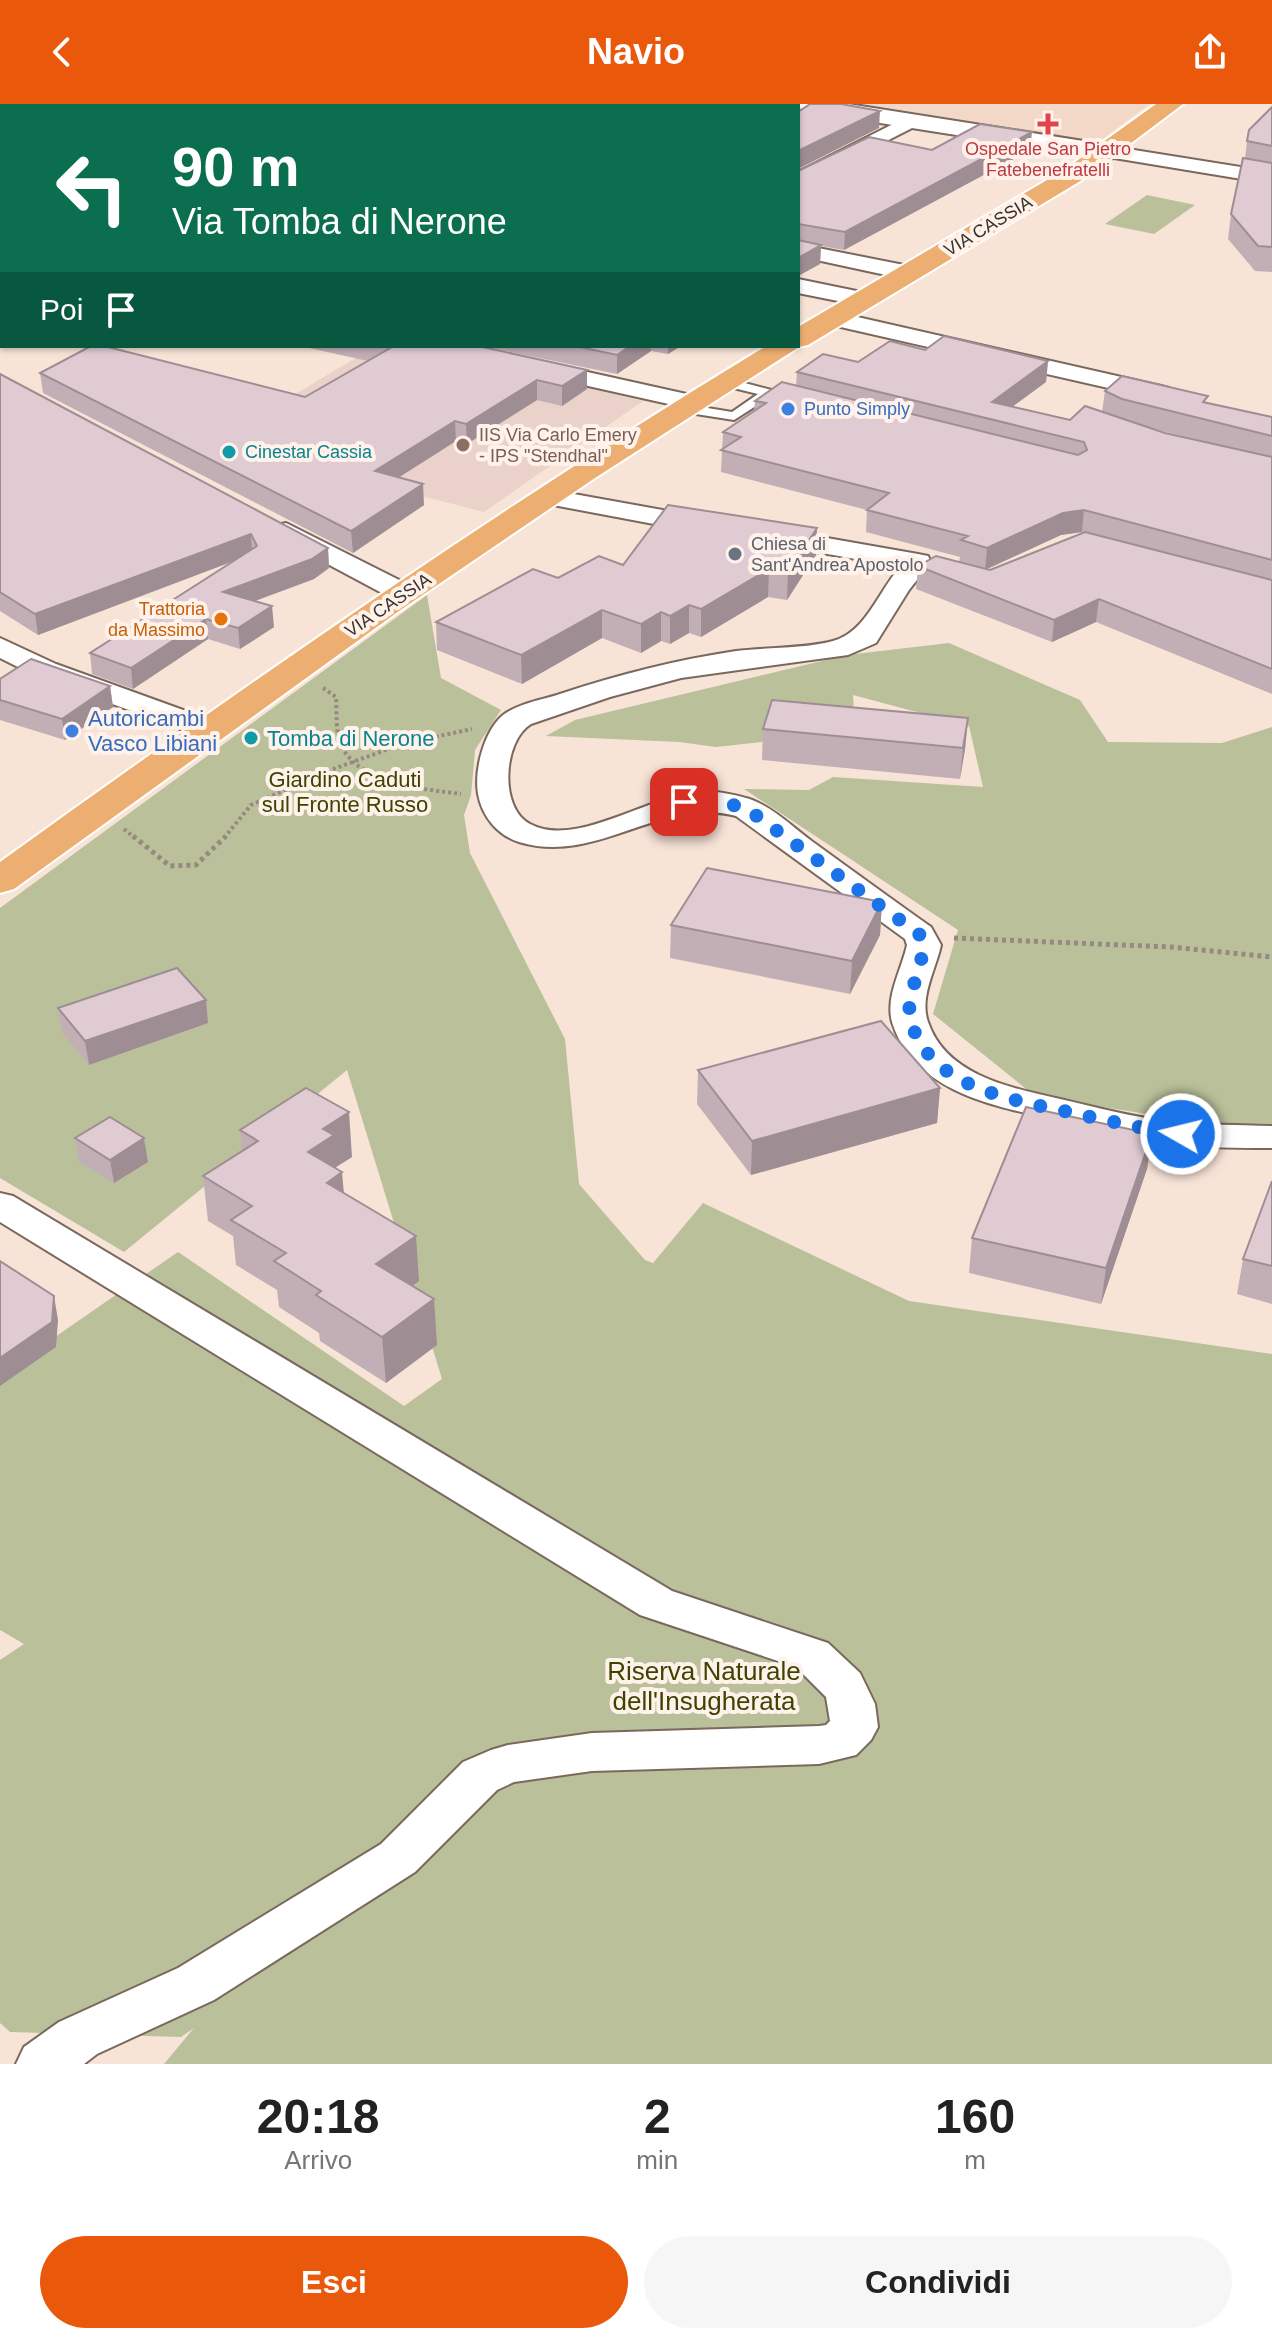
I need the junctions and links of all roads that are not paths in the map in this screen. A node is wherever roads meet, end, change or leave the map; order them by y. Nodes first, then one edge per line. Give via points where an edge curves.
1 (804, 104) edge
2 (1171, 104) edge
3 (911, 121) junction
4 (1109, 152) junction
5 (1272, 178) edge
6 (800, 179) edge
7 (800, 250) edge
8 (909, 273) junction
9 (800, 286) edge
10 (863, 299) junction
11 (831, 318) junction
12 (800, 338) edge
13 (783, 348) edge
14 (513, 363) edge
15 (725, 382) junction
16 (1117, 383) junction
17 (768, 393) junction
18 (1183, 398) edge
19 (799, 401) edge
20 (1093, 404) dead end
21 (687, 405) junction
22 (546, 497) junction
23 (262, 519) edge
24 (405, 594) junction
25 (0, 647) edge
26 (208, 729) junction
27 (0, 881) edge
28 (1272, 1137) edge
29 (0, 1205) edge
30 (43, 2064) edge

1 - 3 street
2 - 4 main road, VIA CASSIA
3 - 4 street
3 - 6 street
4 - 5 street
4 - 8 main road, VIA CASSIA
7 - 8 street
8 - 10 main road, VIA CASSIA
9 - 10 street
10 - 11 main road, VIA CASSIA
11 - 12 main road, VIA CASSIA
11 - 16 street
13 - 15 main road, VIA CASSIA
14 - 21 street
15 - 17 lane
15 - 21 main road, VIA CASSIA
16 - 18 street
16 - 20 street
17 - 19 lane
17 - 21 lane via 734,416
21 - 22 main road, VIA CASSIA
22 - 24 main road, VIA CASSIA
22 - 28 street via 932,566 898,586 857,643 631,681 525,716 505,730 493,790 509,825 557,840 592,836 677,803 735,804 763,818 921,937 924,945 910,993 910,1021 930,1054 959,1078 1004,1097 1134,1127
23 - 24 street
24 - 26 main road, VIA CASSIA
25 - 26 street via 46,670
26 - 27 main road, VIA CASSIA
29 - 30 street via 656,1603 812,1655 834,1671 855,1711 854,1727 839,1742 592,1752 508,1764 480,1776 398,1858 196,1984 78,2038

